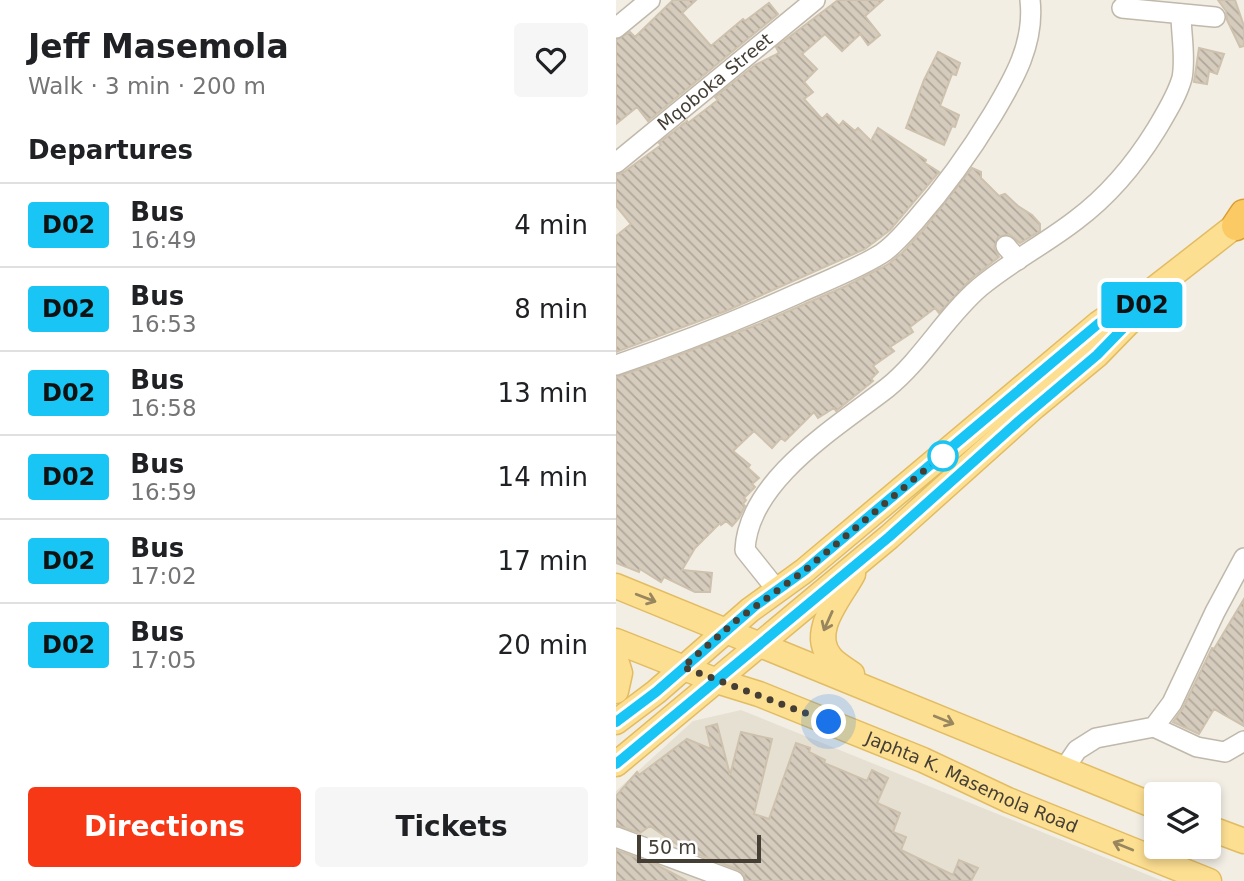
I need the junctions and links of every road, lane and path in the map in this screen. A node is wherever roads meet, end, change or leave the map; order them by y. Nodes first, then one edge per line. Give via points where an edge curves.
1 (650, 0) edge
2 (815, 0) edge
3 (1030, 0) edge
4 (1122, 8) dead end
5 (1181, 14) junction
6 (1215, 17) dead end
7 (616, 28) edge
8 (616, 163) edge
9 (1241, 220) edge
10 (1149, 293) junction
11 (616, 365) edge
12 (1244, 558) edge
13 (860, 561) junction
14 (616, 586) edge
15 (777, 590) junction
16 (724, 631) junction
17 (616, 641) edge
18 (759, 644) junction
19 (616, 660) edge
20 (683, 667) junction
21 (717, 681) junction
22 (616, 691) edge
23 (880, 695) junction
24 (616, 722) edge
25 (1154, 727) junction
26 (1244, 741) edge
27 (616, 764) edge
28 (1064, 769) junction
29 (1144, 802) edge
30 (1221, 833) edge
31 (616, 837) edge
32 (1244, 842) edge
33 (734, 881) edge
34 (1209, 881) edge

1 - 7 street
2 - 8 street, Mqoboka Street
3 - 11 street via 1026,50 1018,72 942,191 893,244 848,271 754,313
4 - 5 street
5 - 6 street
5 - 15 street via 1182,76 1177,92 1132,166 1090,209 1012,253 898,378 786,469 752,518 745,550
9 - 10 main road
10 - 13 main road via 1133,318 1097,355
10 - 15 main road via 1098,324
12 - 25 street via 1172,704
13 - 18 main road
13 -> 23 main road via 822,635 832,659
14 -> 16 main road
15 - 16 main road
16 - 18 main road
16 - 20 main road
17 - 20 main road, Japhta K. Masemola Road
18 - 21 main road
18 - 23 main road
19 - 22 main road via 620,673
20 - 21 main road, Japhta K. Masemola Road
20 - 24 main road
21 - 27 main road
34 -> 21 main road, Japhta K. Masemola Road via 1008,800 923,760
23 -> 28 main road
25 - 26 street via 1197,747 1225,752
25 - 28 street via 1096,738 1077,750
28 - 29 main road
30 - 32 main road
31 - 33 street

